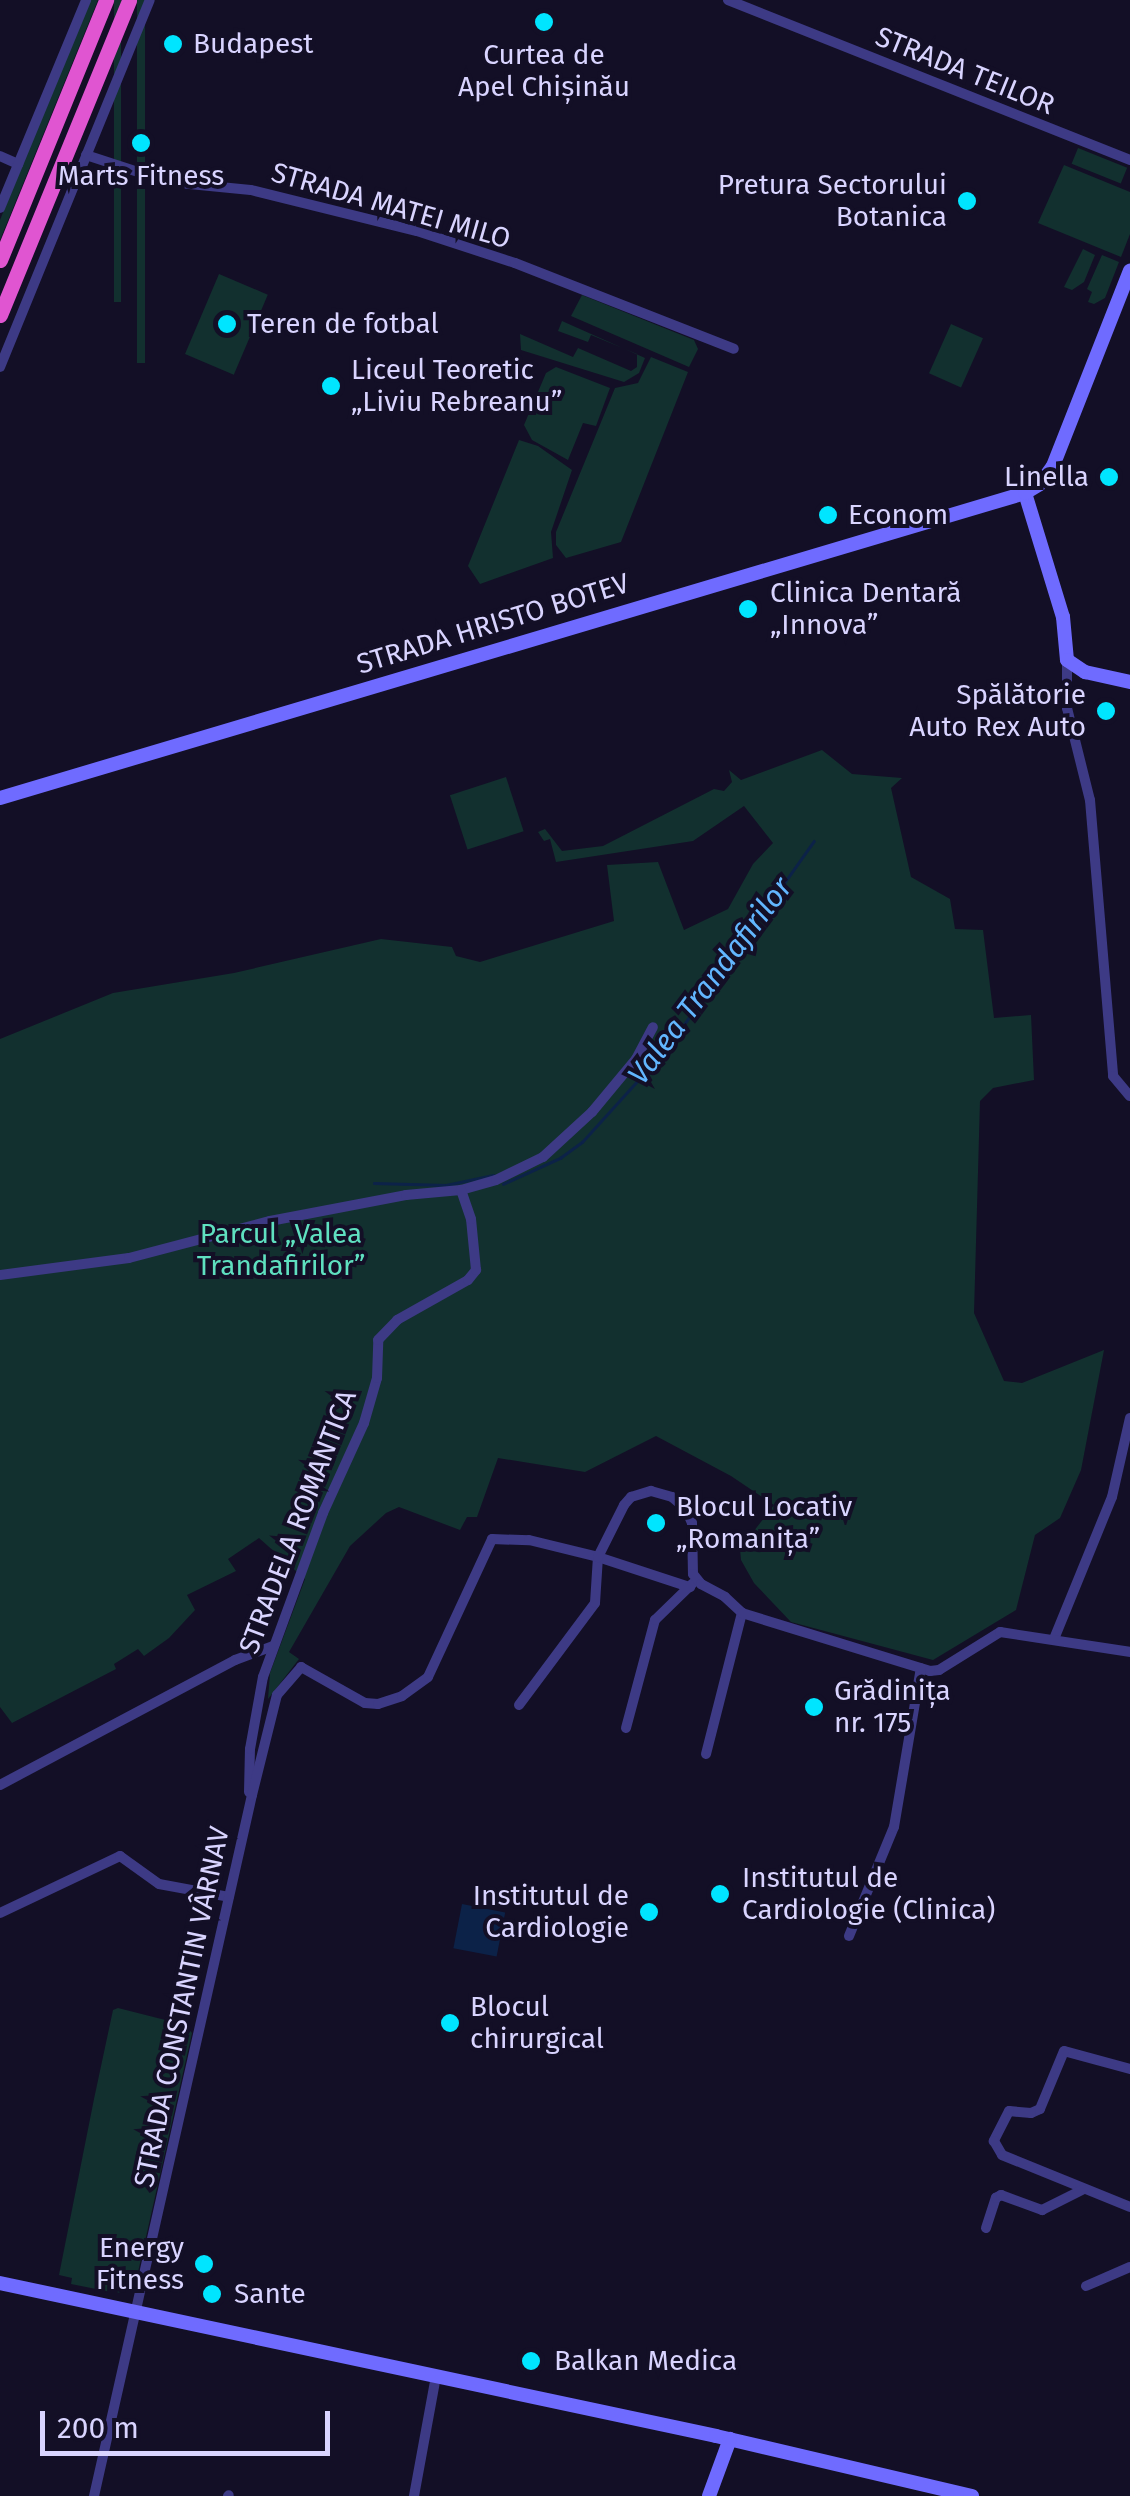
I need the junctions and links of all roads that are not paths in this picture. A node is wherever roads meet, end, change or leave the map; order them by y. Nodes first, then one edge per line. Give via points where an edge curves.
1 (86, 0) edge
2 (106, 0) edge
3 (129, 0) edge
4 (150, 0) edge
5 (728, 0) edge
6 (86, 155) junction
7 (0, 156) edge
8 (1130, 160) edge
9 (18, 164) junction
10 (0, 208) edge
11 (0, 260) edge
12 (1130, 270) edge
13 (4, 296) edge
14 (0, 315) edge
15 (734, 349) dead end
16 (0, 368) edge
17 (1025, 492) junction
18 (1067, 660) junction
19 (1130, 682) edge
20 (0, 798) edge
21 (653, 1027) dead end
22 (1130, 1096) edge
23 (461, 1190) junction
24 (0, 1275) edge
25 (1130, 1418) edge
26 (598, 1557) junction
27 (693, 1583) junction
28 (742, 1613) junction
29 (1054, 1640) junction
30 (273, 1646) junction
31 (1130, 1652) edge
32 (921, 1668) junction
33 (519, 1706) dead end
34 (626, 1728) dead end
35 (706, 1754) dead end
36 (0, 1785) edge
37 (250, 1802) junction
38 (229, 1897) junction
39 (0, 1913) edge
40 (849, 1936) dead end
41 (1130, 2068) edge
42 (1082, 2190) junction
43 (1130, 2207) edge
44 (986, 2228) dead end
45 (1130, 2267) edge
46 (0, 2284) edge
47 (1086, 2286) dead end
48 (138, 2313) junction
49 (436, 2376) junction
50 (730, 2440) junction
51 (94, 2496) edge
52 (414, 2496) edge
53 (709, 2496) edge
54 (972, 2496) edge

1 - 9 street
2 - 11 highway
3 - 13 highway
4 - 6 street
5 - 8 street, STRADA TEILOR
6 - 15 street, STRADA MATEI MILO via 169,182 252,190 417,231
6 - 16 street
7 - 9 street
9 - 10 street
12 - 17 main road via 1052,466
13 - 14 highway
17 - 18 main road via 1063,616
17 - 20 main road, STRADA HRISTO BOTEV
18 - 19 main road via 1084,672
18 - 22 street via 1066,708 1090,800 1112,1076
21 - 23 street via 615,1089 556,1147 526,1167
23 - 24 street via 270,1221 128,1258
23 - 30 street, STRADELA ROMANTICA via 476,1270 397,1320 378,1340 364,1423
25 - 29 street via 1112,1498
26 - 27 street
26 - 27 street via 631,1497 660,1492 690,1516
26 - 33 street via 595,1603
26 - 37 street, STRADA CONSTANTIN VÂRNAV via 530,1540 492,1539 436,1663 421,1684 390,1701 364,1703 301,1668 277,1695
27 - 28 street
27 - 34 street via 655,1620
28 - 32 street
28 - 35 street
29 - 31 street
29 - 32 street via 1000,1632 939,1670
30 - 36 street
30 - 37 street, STRADELA ROMANTICA via 250,1749
32 - 40 street via 894,1827
37 - 38 street, STRADA CONSTANTIN VÂRNAV
38 - 39 street via 159,1884 120,1856
38 - 48 street, STRADA CONSTANTIN VÂRNAV
41 - 42 street via 1064,2050 1040,2108 1009,2111 994,2141 1002,2154
42 - 43 street
42 - 44 street via 1042,2210 1000,2196
45 - 47 street
46 - 48 main road
48 - 49 main road
48 - 51 street, STRADA CONSTANTIN VÂRNAV
49 - 50 main road
49 - 52 street
50 - 53 main road
50 - 54 main road

